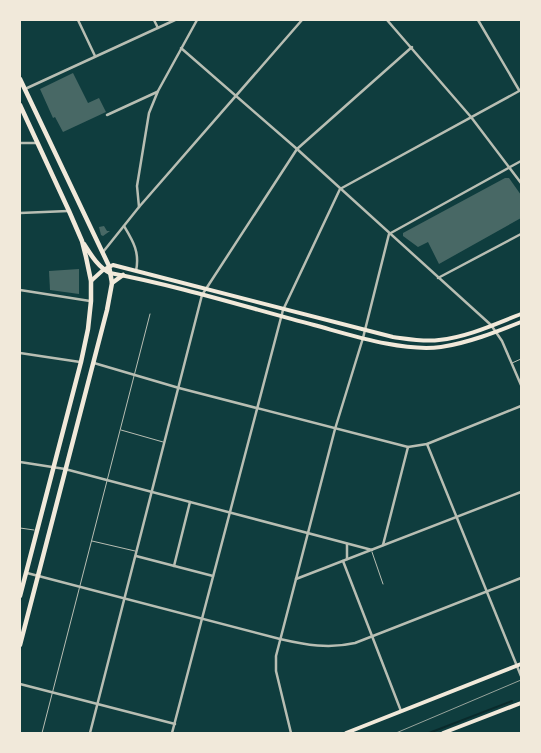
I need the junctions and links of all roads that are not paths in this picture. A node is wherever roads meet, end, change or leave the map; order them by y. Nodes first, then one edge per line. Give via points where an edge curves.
1 (78, 20) edge
2 (154, 20) edge
3 (175, 20) edge
4 (198, 20) edge
5 (302, 20) edge
6 (386, 20) edge
7 (394, 20) edge
8 (478, 20) edge
9 (390, 23) junction
10 (158, 28) junction
11 (412, 47) junction
12 (181, 48) junction
13 (94, 56) junction
14 (20, 80) edge
15 (24, 89) junction
16 (520, 90) edge
17 (158, 91) junction
18 (236, 96) junction
19 (20, 106) edge
20 (107, 114) dead end
21 (471, 117) junction
22 (37, 142) junction
23 (20, 143) edge
24 (297, 149) junction
25 (521, 161) edge
26 (509, 168) junction
27 (521, 183) edge
28 (340, 189) junction
29 (140, 207) junction
30 (69, 211) junction
31 (20, 213) edge
32 (124, 226) junction
33 (389, 234) junction
34 (521, 234) edge
35 (82, 241) junction
36 (103, 253) junction
37 (94, 260) junction
38 (109, 266) junction
39 (104, 270) junction
40 (136, 271) junction
41 (110, 273) junction
42 (123, 275) junction
43 (438, 278) junction
44 (91, 282) junction
45 (112, 284) junction
46 (206, 289) junction
47 (20, 290) edge
48 (202, 295) junction
49 (91, 301) junction
50 (283, 310) junction
51 (150, 314) dead end
52 (521, 314) edge
53 (282, 316) junction
54 (521, 322) edge
55 (492, 325) junction
56 (364, 330) junction
57 (497, 332) junction
58 (363, 338) junction
59 (20, 353) edge
60 (521, 359) edge
61 (81, 362) junction
62 (93, 363) junction
63 (512, 363) junction
64 (135, 374) junction
65 (521, 385) edge
66 (178, 388) junction
67 (521, 406) edge
68 (257, 408) junction
69 (335, 429) junction
70 (120, 430) junction
71 (164, 443) junction
72 (427, 444) junction
73 (408, 447) junction
74 (20, 462) edge
75 (54, 467) junction
76 (65, 469) junction
77 (107, 481) junction
78 (152, 492) junction
79 (521, 492) edge
80 (190, 502) junction
81 (230, 512) junction
82 (457, 517) junction
83 (20, 528) edge
84 (38, 530) junction
85 (308, 534) junction
86 (92, 540) junction
87 (347, 544) junction
88 (383, 545) junction
89 (372, 550) junction
90 (137, 552) junction
91 (136, 556) junction
92 (347, 559) junction
93 (343, 561) junction
94 (174, 566) junction
95 (27, 573) junction
96 (37, 576) junction
97 (213, 576) junction
98 (296, 578) junction
99 (521, 578) edge
100 (383, 584) dead end
101 (79, 587) junction
102 (488, 591) junction
103 (20, 596) edge
104 (125, 598) junction
105 (202, 619) junction
106 (372, 637) junction
107 (280, 639) junction
108 (20, 645) edge
109 (519, 665) edge
110 (521, 676) edge
111 (20, 684) edge
112 (52, 692) junction
113 (98, 703) junction
114 (521, 703) edge
115 (401, 711) junction
116 (175, 724) junction
117 (42, 733) edge
118 (90, 733) edge
119 (172, 733) edge
120 (292, 733) edge
121 (346, 733) edge
122 (443, 733) edge

1 - 13 street
2 - 10 street
3 - 10 street
4 - 12 street
5 - 18 street
6 - 9 street
7 - 9 street
8 - 16 street
9 - 11 street
10 - 13 street
11 - 21 street
11 - 24 street
12 - 17 street
12 - 18 street
13 - 15 street
14 - 15 main road
15 - 36 main road
16 - 21 street
17 - 20 street
17 - 29 street via 149,113 140,167
18 - 24 street
18 - 29 street
19 - 22 main road
21 - 26 street
21 - 28 street
22 - 23 street
22 - 30 main road
24 - 28 street
24 - 46 street
25 - 26 street
26 - 27 street
26 - 33 street
28 - 33 street
28 - 50 street
29 - 32 street
30 - 31 street
30 - 35 main road
32 - 36 street
32 - 40 street via 137,250
33 - 43 street
33 - 56 street
34 - 43 street
35 - 37 main road
35 - 44 main road
36 - 37 main road
36 - 38 main road
37 - 39 main road
38 - 39 main road
38 - 40 main road
38 - 41 main road
39 - 41 main road
39 - 44 main road
40 - 46 main road
41 - 42 main road
41 - 45 main road
42 - 45 main road
42 - 48 main road
43 - 55 street
44 - 49 main road
45 - 62 main road
46 - 48 street
46 - 50 main road
47 - 49 street
48 - 53 main road
48 - 66 street
49 - 61 main road
50 - 53 street
50 - 56 main road
51 - 64 lane
52 - 55 main road
53 - 58 main road
53 - 68 street
54 - 57 main road
55 - 56 main road via 439,340 392,337
55 - 57 street
56 - 58 street
57 - 58 main road via 441,347
57 - 63 street
58 - 69 street
59 - 61 street
60 - 63 lane
61 - 75 main road
62 - 64 street
62 - 76 main road
63 - 65 street
64 - 66 street
64 - 70 lane
66 - 68 street
66 - 71 street
67 - 72 street
68 - 69 street
68 - 81 street
69 - 73 street
69 - 85 street
70 - 71 lane
70 - 77 lane
71 - 78 street
72 - 73 street
72 - 82 street
73 - 88 street
74 - 75 street
75 - 76 street
75 - 84 main road
76 - 77 street
76 - 96 main road
77 - 78 street
77 - 86 lane
78 - 80 street
78 - 90 street
79 - 82 street
80 - 81 street
80 - 94 street
81 - 85 street
81 - 97 street
82 - 88 street
82 - 102 street
83 - 84 lane
84 - 95 main road
85 - 87 street
85 - 98 street
86 - 90 lane
86 - 101 lane
87 - 89 street
87 - 92 street
88 - 89 street
89 - 92 street
89 - 100 lane
90 - 91 street
91 - 94 street
91 - 104 street
92 - 93 street
93 - 98 street
93 - 106 street
94 - 97 street
95 - 96 street
95 - 103 main road
96 - 101 street
96 - 108 main road
97 - 105 street
98 - 107 street
99 - 102 street
101 - 104 street
101 - 112 lane
102 - 106 street
102 - 109 street
104 - 105 street
104 - 113 street
105 - 107 street
105 - 116 street
106 - 107 street via 328,647
106 - 115 street
107 - 120 street via 276,671
109 - 110 street
109 - 115 main road
111 - 112 street
112 - 113 street
112 - 117 lane
113 - 116 street
113 - 118 street
114 - 122 main road
115 - 121 main road
116 - 119 street

